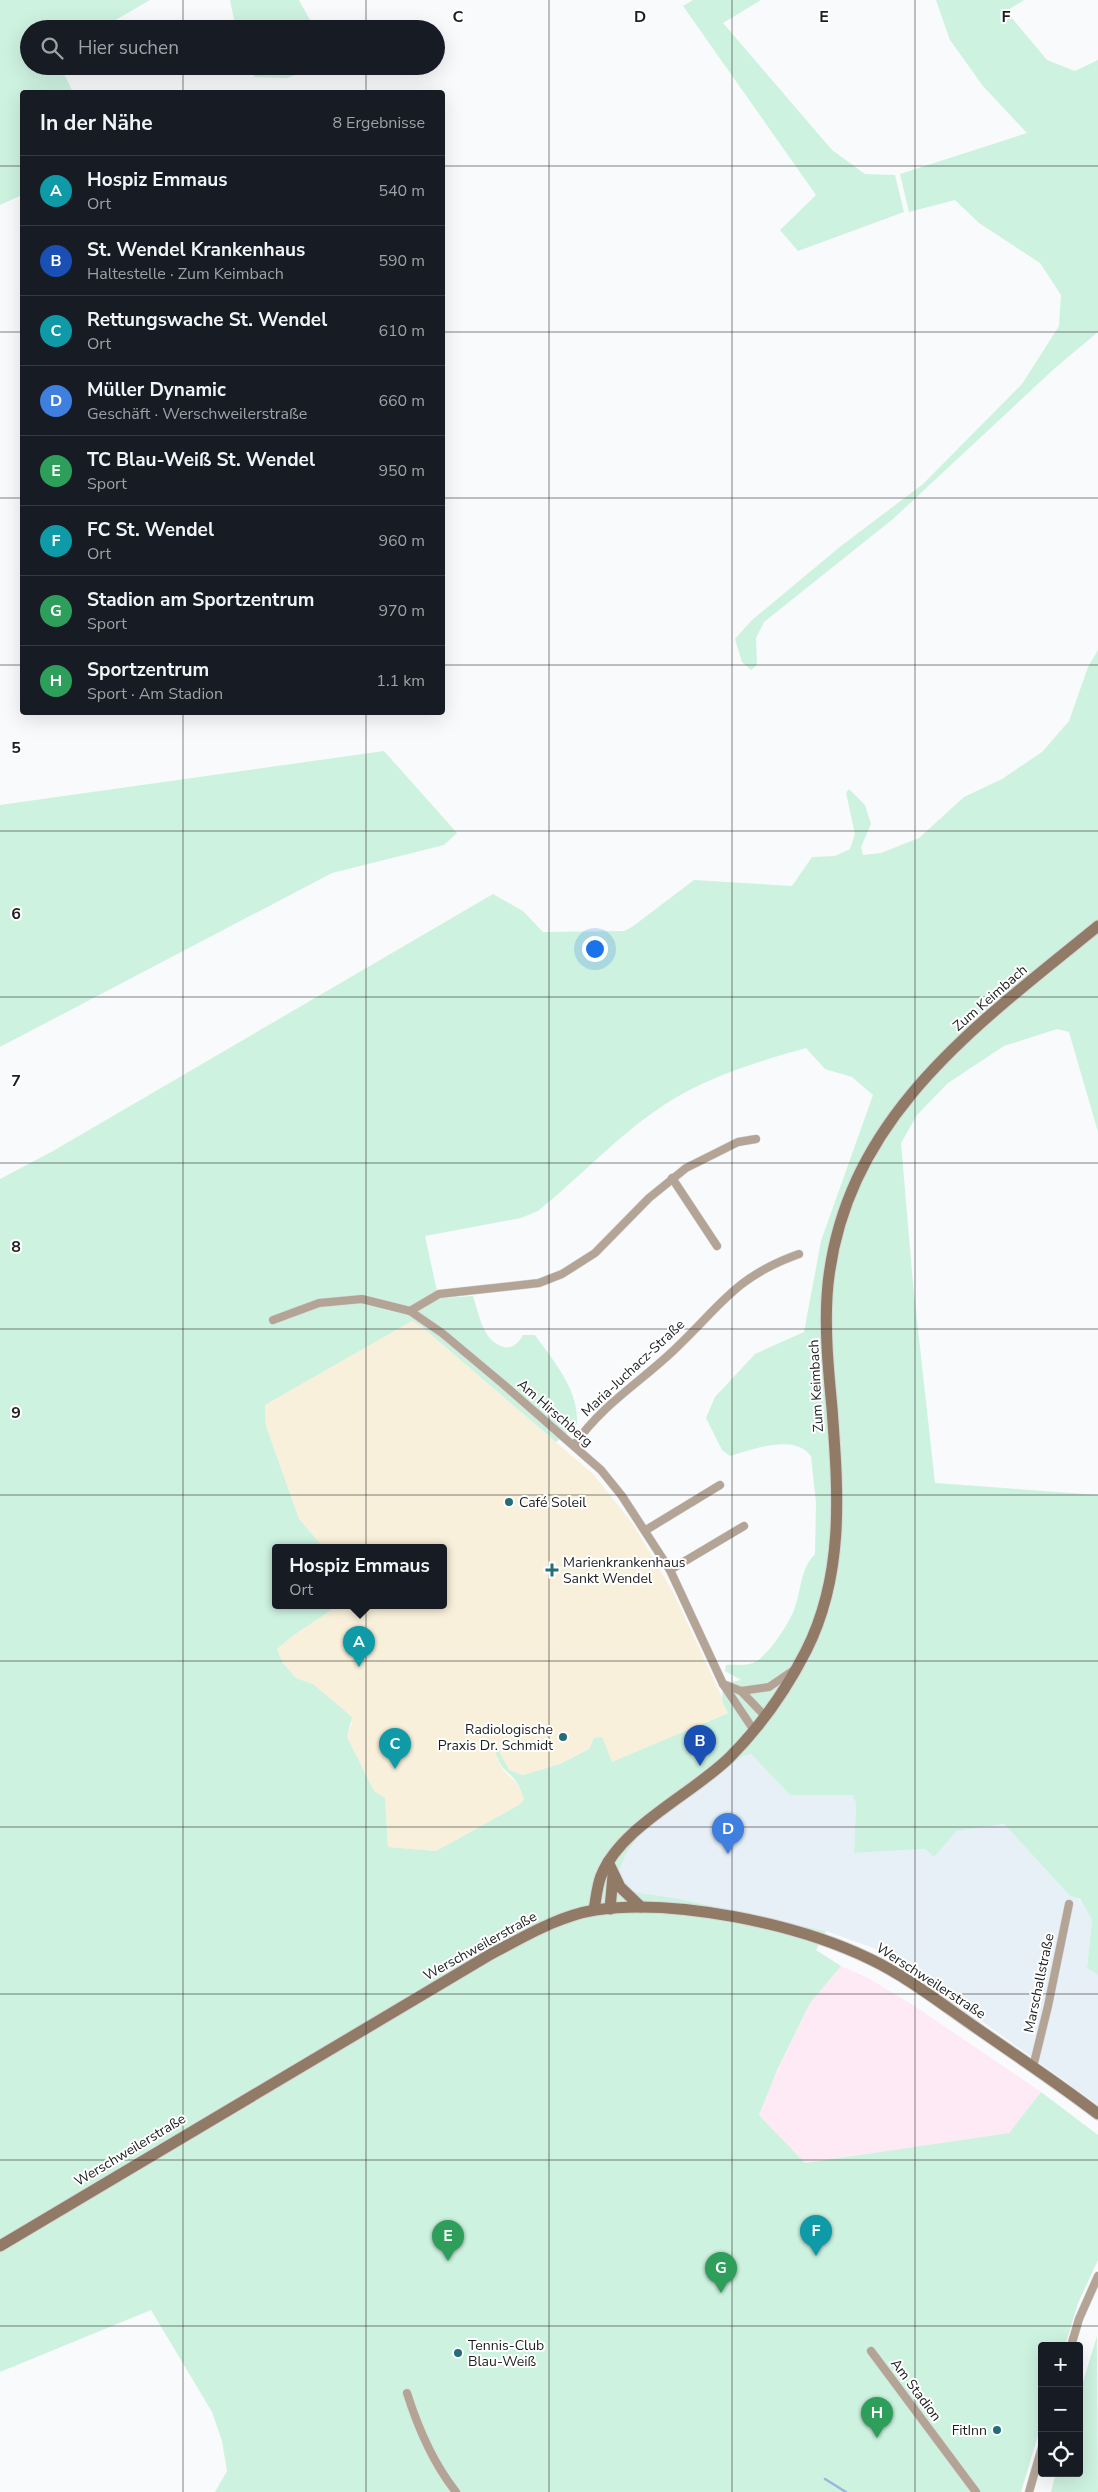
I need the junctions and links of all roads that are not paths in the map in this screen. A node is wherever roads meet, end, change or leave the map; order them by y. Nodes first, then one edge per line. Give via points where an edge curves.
1 (1095, 929) edge
2 (756, 1139) dead end
3 (672, 1178) junction
4 (717, 1246) dead end
5 (799, 1254) dead end
6 (711, 1311) junction
7 (410, 1312) junction
8 (717, 1318) dead end
9 (273, 1320) dead end
10 (574, 1445) junction
11 (720, 1485) dead end
12 (744, 1526) dead end
13 (646, 1530) junction
14 (670, 1570) junction
15 (796, 1669) junction
16 (723, 1684) junction
17 (741, 1691) junction
18 (764, 1715) junction
19 (753, 1730) junction
20 (608, 1862) junction
21 (613, 1875) junction
22 (1068, 1904) dead end
23 (641, 1907) junction
24 (610, 1909) junction
25 (594, 1910) junction
26 (1033, 2068) junction
27 (1098, 2114) edge
28 (4, 2244) edge
29 (1098, 2276) edge
30 (1072, 2342) edge
31 (871, 2351) dead end
32 (407, 2393) dead end
33 (1038, 2461) edge
34 (456, 2492) edge
35 (976, 2492) edge
36 (1029, 2492) edge

1 - 15 street, Zum Keimbach via 970,1033 912,1091 884,1129 855,1180 840,1225 828,1284 829,1380 838,1492 836,1546 831,1582 819,1622
2 - 3 street via 738,1142 707,1156
3 - 4 street
3 - 7 street via 595,1253 562,1274 539,1283 439,1294
5 - 6 street, Maria-Juchacz-Straße via 759,1270 728,1293
6 - 8 street
6 - 10 street, Maria-Juchacz-Straße via 673,1351 608,1405
7 - 9 street, Am Hirschberg via 362,1299 320,1302
7 - 10 street, Am Hirschberg via 442,1333
10 - 13 street, Am Hirschberg via 601,1470
11 - 13 street
12 - 14 street
13 - 14 street, Am Hirschberg
14 - 16 street, Am Hirschberg
15 - 17 street via 769,1687
15 - 18 street, Zum Keimbach
16 - 17 street
16 - 19 street, Am Hirschberg
17 - 18 street
18 - 19 street, Zum Keimbach
19 - 20 street, Zum Keimbach via 729,1758 622,1843
20 - 21 street
20 - 25 street, Zum Keimbach via 600,1877
21 - 23 street via 620,1887
21 - 24 street
22 - 26 street, Marschallstraße
23 - 24 street, Werschweilerstraße
23 - 26 street, Werschweilerstraße via 729,1916 830,1941 872,1959 907,1980
24 - 25 street, Werschweilerstraße
25 - 28 street, Werschweilerstraße via 538,1930 491,1954
26 - 27 street, Werschweilerstraße
29 - 30 street
31 - 35 street, Am Stadion
32 - 34 street via 425,2442
33 - 36 street

